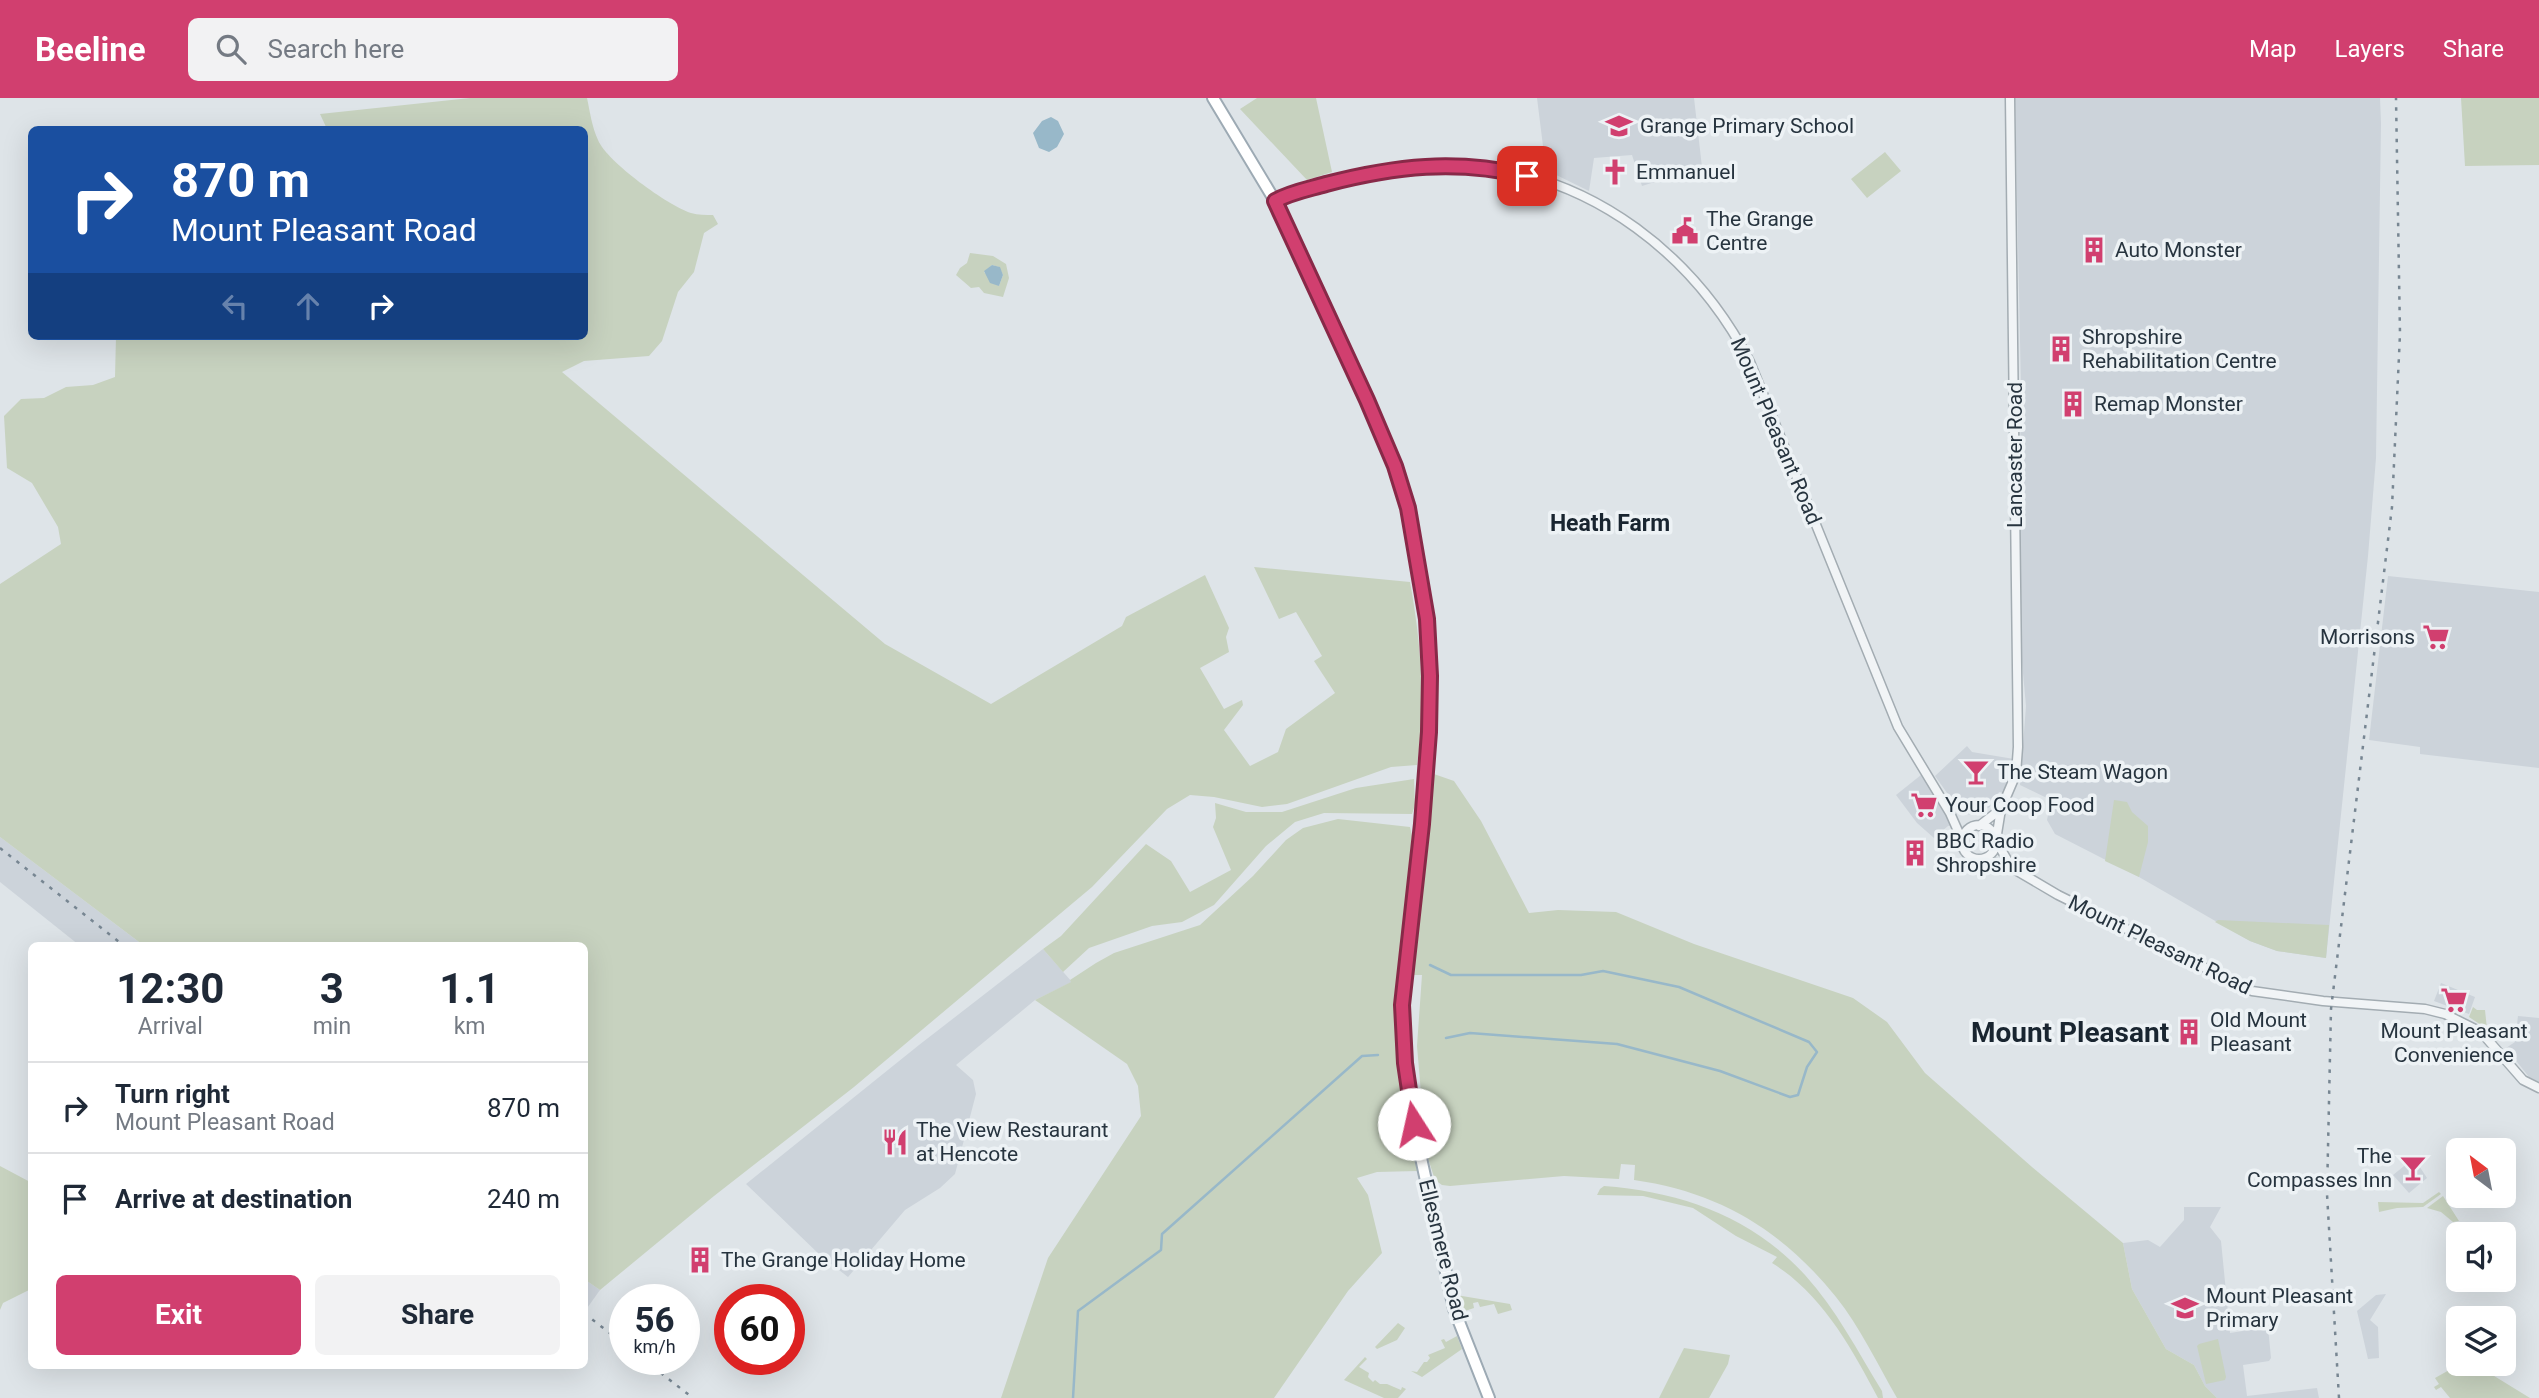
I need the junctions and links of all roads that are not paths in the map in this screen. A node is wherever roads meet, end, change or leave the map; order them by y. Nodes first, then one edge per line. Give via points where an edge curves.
1 (1213, 98) edge
2 (2010, 98) edge
3 (1275, 201) junction
4 (2001, 809) junction
5 (1951, 813) junction
6 (1978, 825) junction
7 (1962, 840) junction
8 (1996, 841) junction
9 (1983, 859) junction
10 (2012, 868) junction
11 (2539, 1088) edge
12 (1489, 1398) edge

1 - 3 main road, Ellesmere Road
2 - 4 street, Lancaster Road via 2018,747 2016,774
3 - 5 street, Mount Pleasant Road via 1395,169 1471,166 1527,176 1589,198 1637,227 1665,251 1710,298 1750,362 1898,727
3 - 12 main road, Ellesmere Road via 1381,432 1408,508 1427,619 1430,676 1422,824 1402,1005 1405,1063 1454,1309
4 - 6 street
4 - 8 street, Lancaster Road
5 - 6 street, Mount Pleasant Road
5 - 7 street, Mount Pleasant Road
6 - 7 street via 1967,830
6 - 8 street, Mount Pleasant Road via 1992,831
7 - 9 street, Mount Pleasant Road via 1966,853
8 - 9 street via 1993,852
8 - 10 street, Mount Pleasant Road
9 - 10 street, Mount Pleasant Road
10 - 11 street, Mount Pleasant Road via 2252,991 2445,1014 2481,1032 2523,1080

